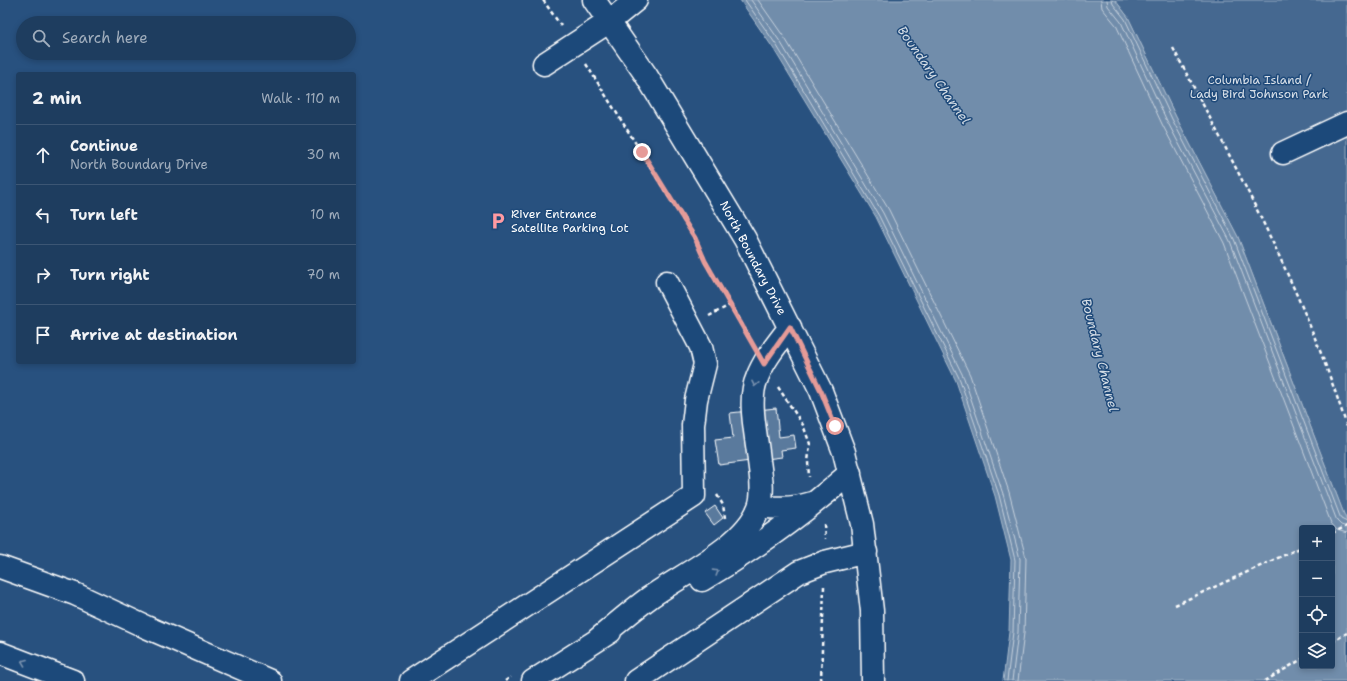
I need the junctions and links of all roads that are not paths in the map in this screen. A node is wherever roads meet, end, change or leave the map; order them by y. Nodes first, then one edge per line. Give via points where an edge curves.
1 (594, 0) edge
2 (636, 0) edge
3 (610, 21) junction
4 (544, 64) dead end
5 (1347, 123) edge
6 (1283, 153) dead end
7 (667, 282) dead end
8 (790, 327) junction
9 (850, 473) junction
10 (760, 506) junction
11 (821, 510) junction
12 (866, 552) junction
13 (0, 567) edge
14 (597, 640) junction
15 (0, 652) edge
16 (73, 681) edge
17 (270, 681) edge
18 (411, 681) edge
19 (533, 681) edge
20 (636, 681) edge
21 (873, 681) edge

1 - 3 main road, North Boundary Drive
2 - 3 main road
3 - 4 main road
3 - 8 main road, North Boundary Drive via 646,75 745,239
5 - 6 main road
7 - 18 main road via 701,346 705,364 693,425 694,496
8 - 9 main road, North Boundary Drive via 824,398
8 -> 10 main road via 756,378 752,400 760,468
9 - 11 main road
9 - 12 main road, North Boundary Drive
10 - 11 main road via 774,509
10 - 14 main road via 740,535 715,555 649,598
14 -> 11 main road
12 - 20 main road via 798,572
12 - 21 main road, North Boundary Drive via 874,634
13 - 17 main road via 75,594
14 - 19 main road
16 -> 15 main road

